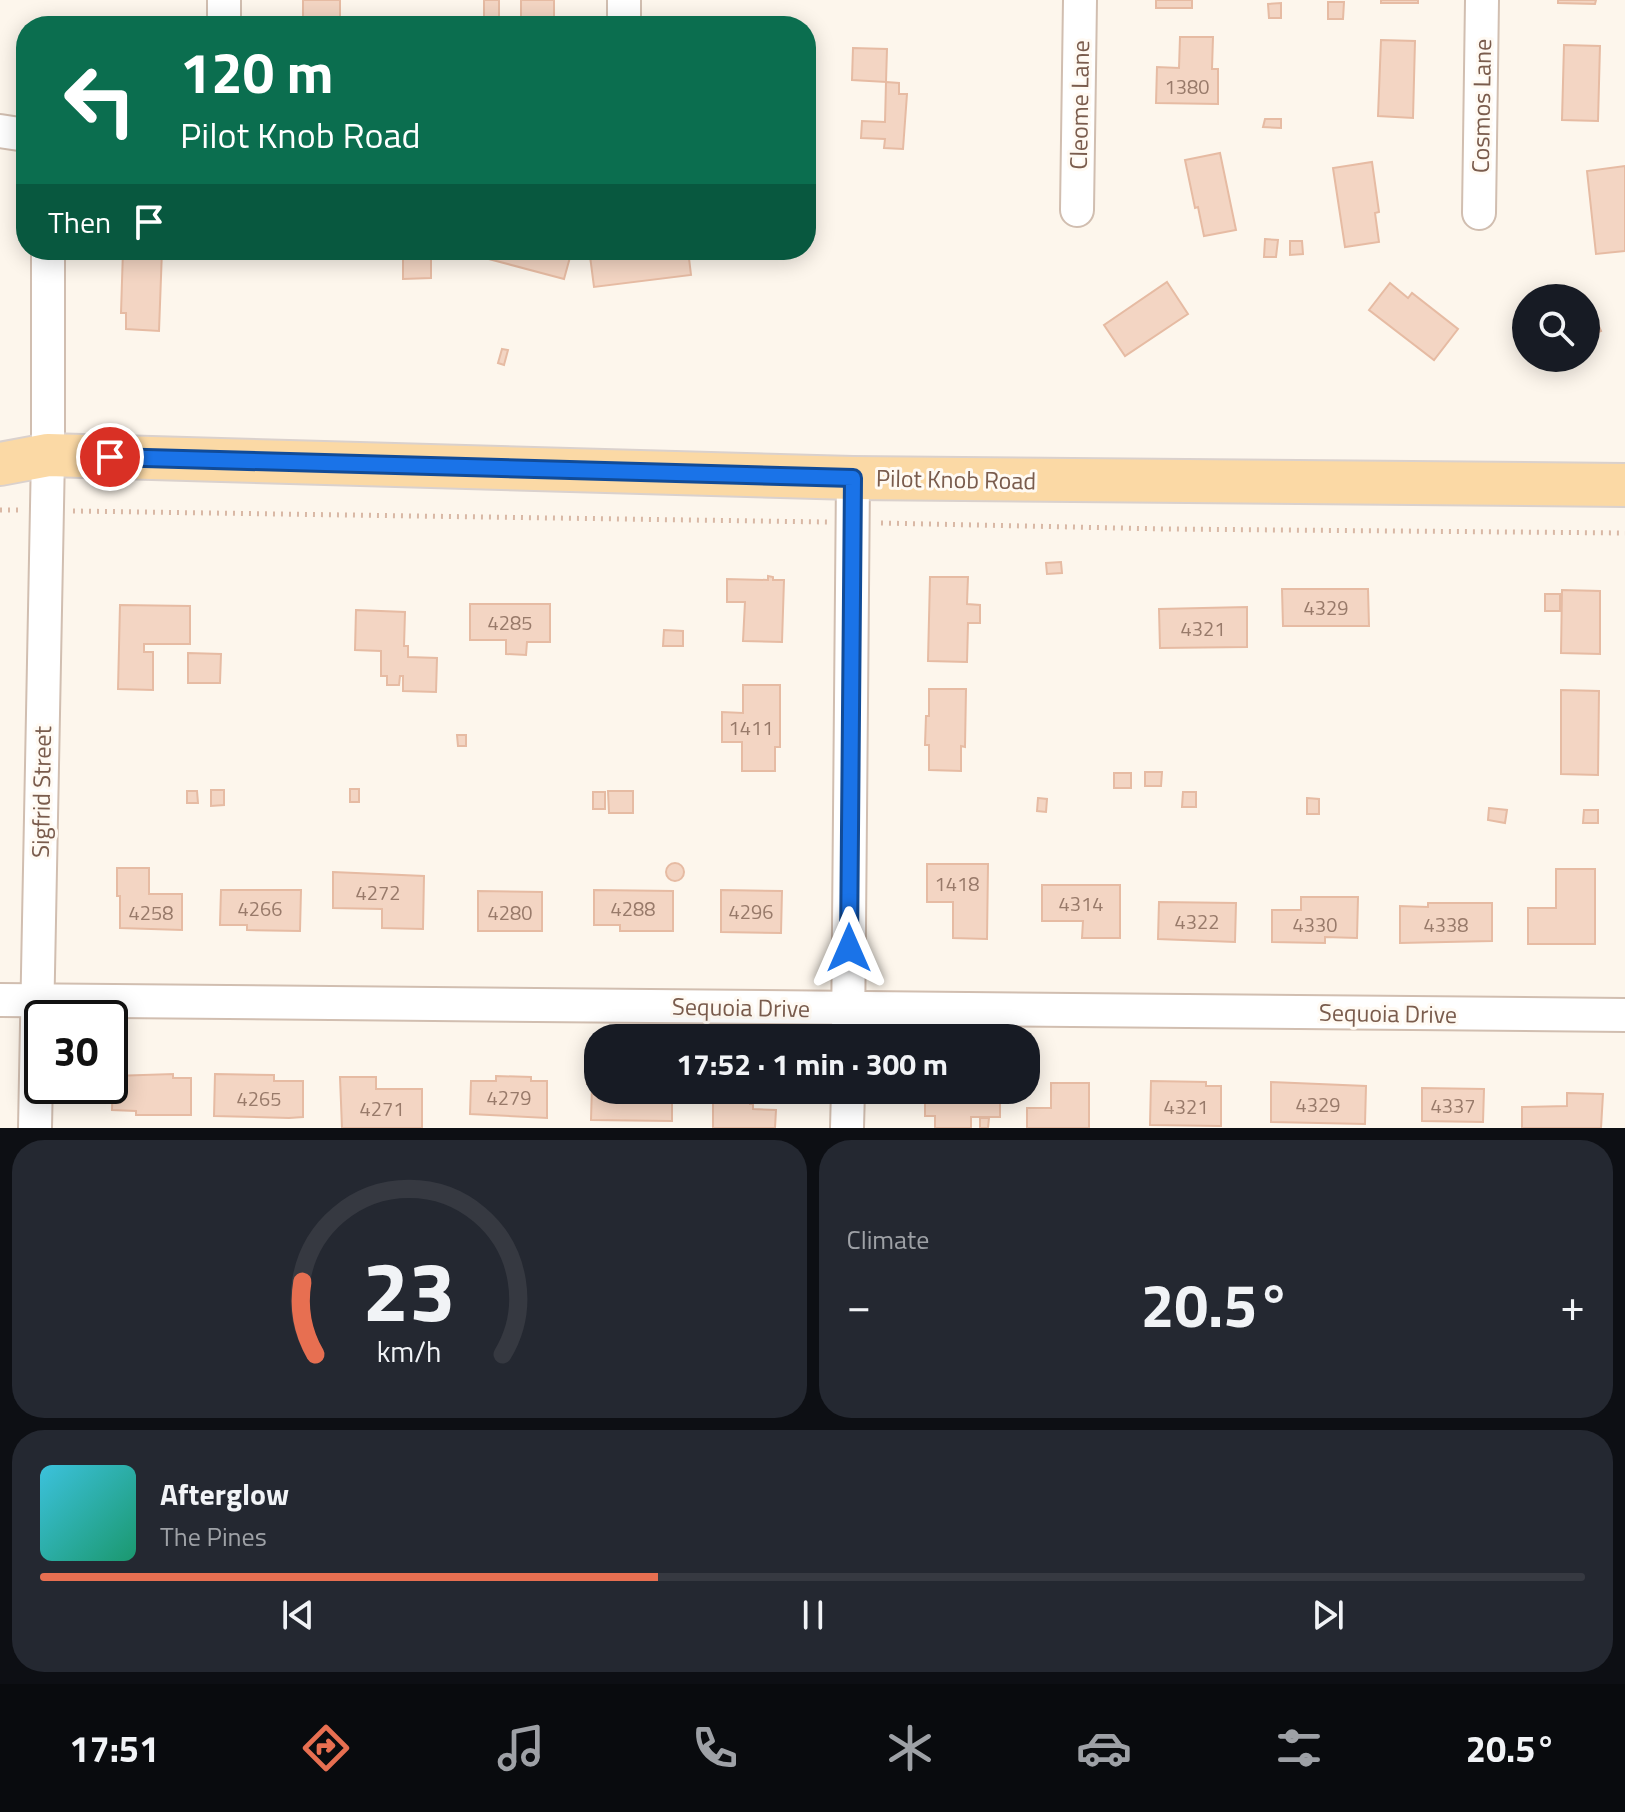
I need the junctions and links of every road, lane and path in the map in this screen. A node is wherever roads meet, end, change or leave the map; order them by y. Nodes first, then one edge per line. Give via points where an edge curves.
1 (1080, 0) edge
2 (1482, 0) edge
3 (1077, 210) dead end
4 (1479, 213) dead end
5 (48, 260) edge
6 (0, 441) edge
7 (48, 455) junction
8 (0, 464) edge
9 (853, 478) junction
10 (1625, 485) edge
11 (0, 510) edge
12 (47, 510) junction
13 (853, 523) junction
14 (1625, 533) edge
15 (0, 1000) edge
16 (37, 1000) edge
17 (24, 1001) edge
18 (128, 1003) edge
19 (1625, 1015) edge
20 (849, 1023) edge
21 (35, 1104) edge
22 (848, 1104) edge
23 (35, 1128) edge
24 (847, 1128) edge

1 - 3 street, Cleome Lane
2 - 4 street, Cosmos Lane
5 - 7 street, Sigfrid Street
6 - 7 main road, Pilot Knob Road
7 - 8 main road, Pilot Knob Road
7 - 9 main road, Pilot Knob Road
7 - 12 street, Sigfrid Street
9 - 10 main road, Pilot Knob Road
9 - 13 street
11 - 12 path
12 - 13 path
12 - 16 street, Sigfrid Street
13 - 14 path
13 - 20 street
15 - 17 street, Sequoia Drive
18 - 20 street, Sequoia Drive
19 - 20 street, Sequoia Drive
21 - 23 street, Sigfrid Street
22 - 24 street

